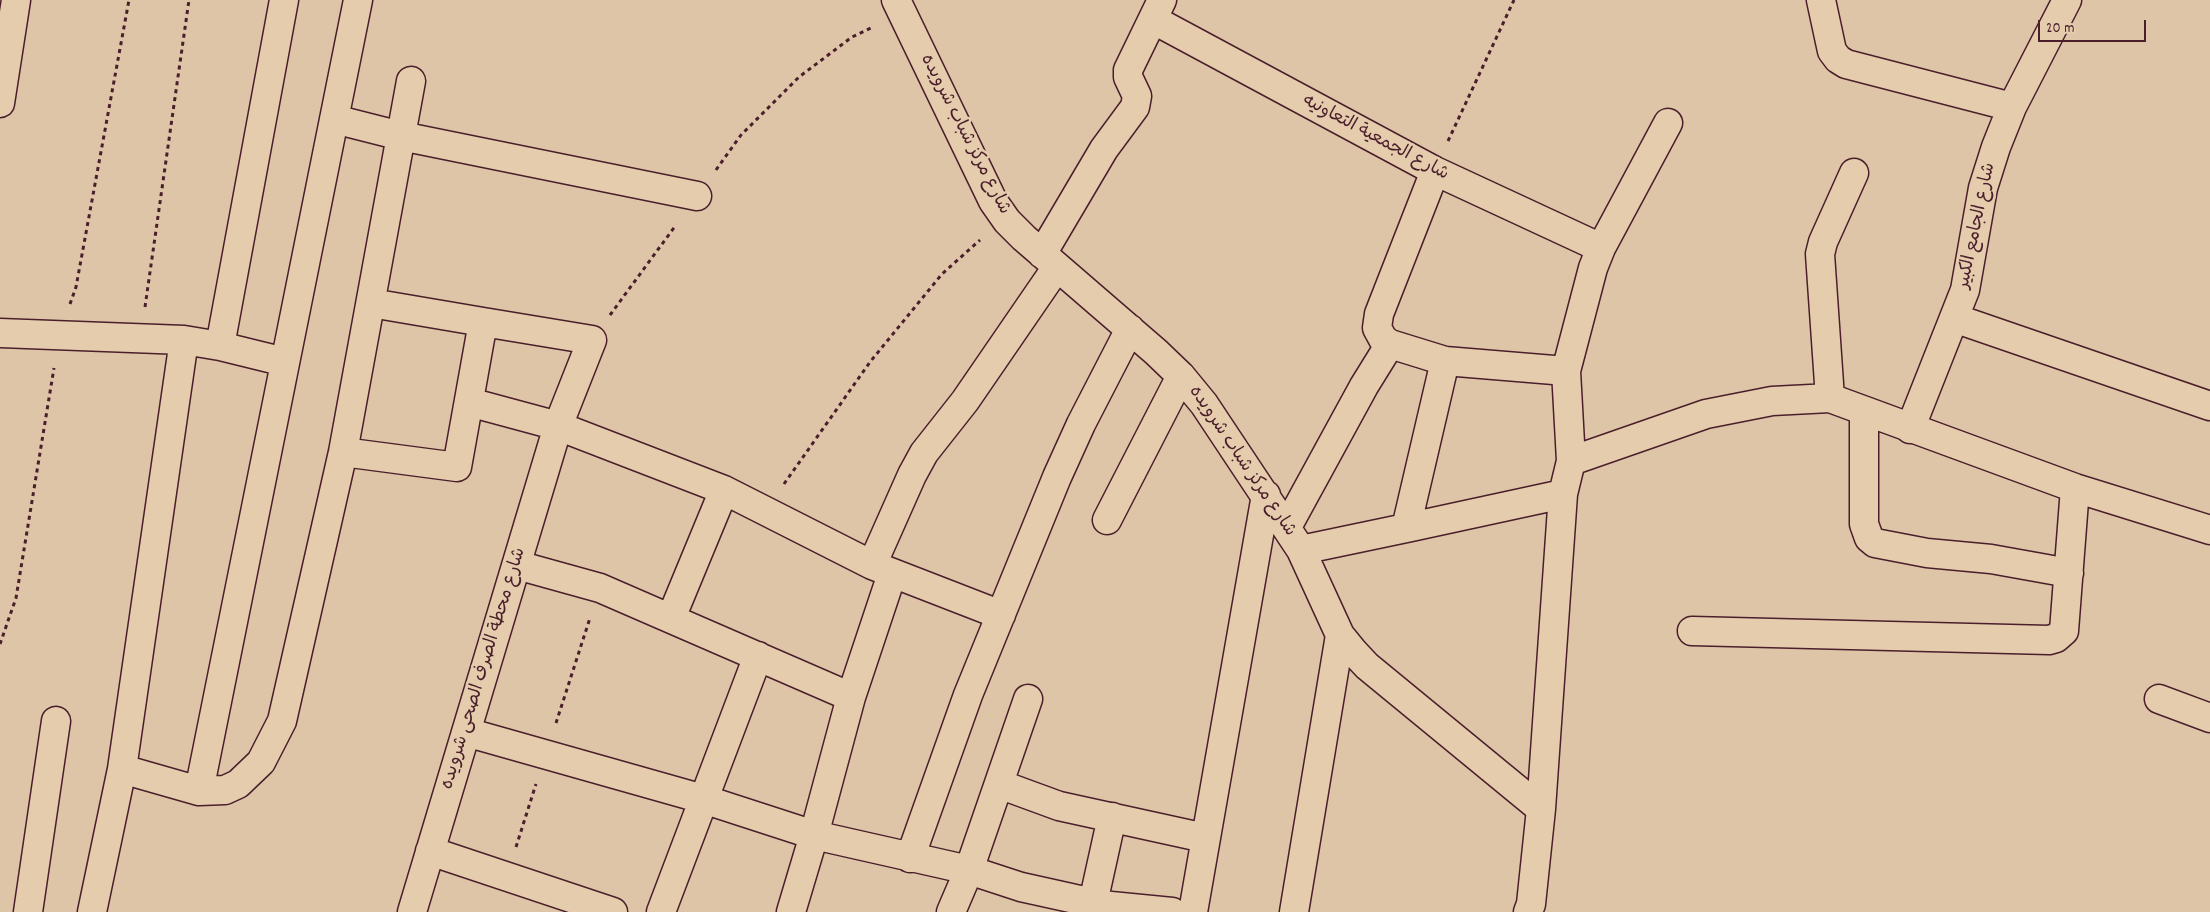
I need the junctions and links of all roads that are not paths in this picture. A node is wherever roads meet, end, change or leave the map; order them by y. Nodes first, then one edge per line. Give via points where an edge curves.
1 (16, 0) edge
2 (284, 0) edge
3 (358, 0) edge
4 (1821, 0) edge
5 (2067, 0) edge
6 (899, 7) edge
7 (1158, 10) edge
8 (411, 81) dead end
9 (0, 103) edge
10 (2012, 107) junction
11 (334, 119) junction
12 (1668, 123) dead end
13 (402, 136) junction
14 (1434, 172) junction
15 (1854, 174) dead end
16 (697, 196) road end
17 (1601, 248) junction
18 (1049, 260) junction
19 (371, 303) junction
20 (1954, 318) junction
21 (483, 322) junction
22 (1130, 329) junction
23 (0, 333) edge
24 (184, 340) junction
25 (1390, 344) junction
26 (220, 346) junction
27 (1445, 361) junction
28 (285, 362) junction
29 (1566, 371) junction
30 (1181, 376) junction
31 (1830, 398) junction
32 (469, 402) junction
33 (2210, 406) edge
34 (1864, 411) junction
35 (558, 426) junction
36 (1910, 429) junction
37 (343, 452) junction
38 (1571, 461) junction
39 (2076, 488) junction
40 (724, 490) junction
41 (1563, 494) junction
42 (1266, 495) junction
43 (1107, 520) dead end
44 (1406, 528) junction
45 (2210, 530) edge
46 (1294, 539) junction
47 (516, 565) junction
48 (882, 570) junction
49 (2069, 573) junction
50 (1001, 615) junction
51 (671, 618) junction
52 (1692, 631) dead end
53 (1340, 635) junction
54 (758, 656) junction
55 (850, 697) junction
56 (1028, 698) dead end
57 (2159, 699) dead end
58 (2210, 718) edge
59 (56, 721) dead end
60 (466, 732) junction
61 (122, 769) junction
62 (999, 784) junction
63 (199, 792) junction
64 (703, 799) junction
65 (1541, 809) junction
66 (1112, 817) junction
67 (814, 835) junction
68 (1205, 838) junction
69 (430, 851) junction
70 (910, 858) junction
71 (969, 870) junction
72 (1092, 908) edge
73 (28, 912) edge
74 (92, 912) edge
75 (412, 912) edge
76 (613, 912) edge
77 (661, 912) edge
78 (791, 912) edge
79 (951, 912) edge
80 (1172, 912) edge
81 (1193, 912) edge
82 (1294, 912) edge
83 (1528, 912) edge

1 - 9 street
2 - 26 street
3 - 11 street
4 - 10 street via 1832,51 1846,64
5 - 10 street, شارع الجامع الكبير
6 - 18 street, شارع مركز شباب شرويده via 993,201 1007,221
7 - 14 street, شارع الجمعية التعاونيه
7 - 18 street via 1128,70 1137,96 1135,107 1104,150
8 - 13 street
10 - 20 street, شارع الجامع الكبير via 1983,188 1972,260
11 - 13 street
11 - 28 street
12 - 17 street
13 - 16 street
13 - 19 street
14 - 17 street, شارع الجمعية التعاونيه
14 - 25 street via 1379,314 1377,328
15 - 31 street via 1820,254
17 - 29 street
18 - 22 street, شارع مركز شباب شرويده
18 - 48 street via 965,401 924,453 912,475
19 - 21 street
19 - 37 street
20 - 33 street
20 - 36 street, شارع الجامع الكبير
21 - 32 street
21 - 35 street, شارع محطة الصرف الصحى شرويده via 592,340
22 - 30 street, شارع مركز شباب شرويده
22 - 50 street via 1061,468
23 - 24 street
24 - 26 street
24 - 61 street
25 - 27 street
25 - 46 street via 1364,386
26 - 28 street
27 - 29 street
27 - 44 street
28 - 63 street
29 - 38 street
30 - 42 street, شارع مركز شباب شرويده via 1215,418
30 - 43 street
31 - 34 street
31 - 38 street via 1772,401 1706,414
32 - 35 street
32 - 37 street via 457,467
34 - 36 street
34 - 49 street via 1864,524 1876,543
35 - 40 street
35 - 47 street, شارع محطة الصرف الصحى شرويده
36 - 39 street
37 - 63 street via 282,721 261,762 238,784 225,790
38 - 41 street
39 - 45 street
39 - 49 street
40 - 48 street
40 - 51 street
41 - 44 street
41 - 65 street
42 - 46 street, شارع مركز شباب شرويده
42 - 68 street
44 - 46 street
46 - 53 street, شارع مركز شباب شرويده
47 - 51 street via 600,588
47 - 60 street, شارع محطة الصرف الصحى شرويده
48 - 50 street
48 - 55 street
49 - 52 street via 2064,631 2061,636 2049,640
50 - 70 street via 968,695
51 - 54 street
53 - 65 street, شارع مركز شباب شرويده via 1367,666
53 - 82 street
54 - 55 street
54 - 64 street
55 - 67 street
56 - 62 street
57 - 58 street
59 - 73 street
60 - 64 street
60 - 69 street, شارع محطة الصرف الصحى شرويده
61 - 63 street
61 - 74 street
62 - 66 street via 1060,806
62 - 71 street
64 - 67 street
64 - 77 street
65 - 83 street
66 - 68 street
66 - 72 street
67 - 70 street
67 - 78 street
68 - 81 street
69 - 75 street, شارع محطة الصرف الصحى شرويده
69 - 76 street
70 - 71 street
71 - 72 street
71 - 79 street
72 - 80 street

